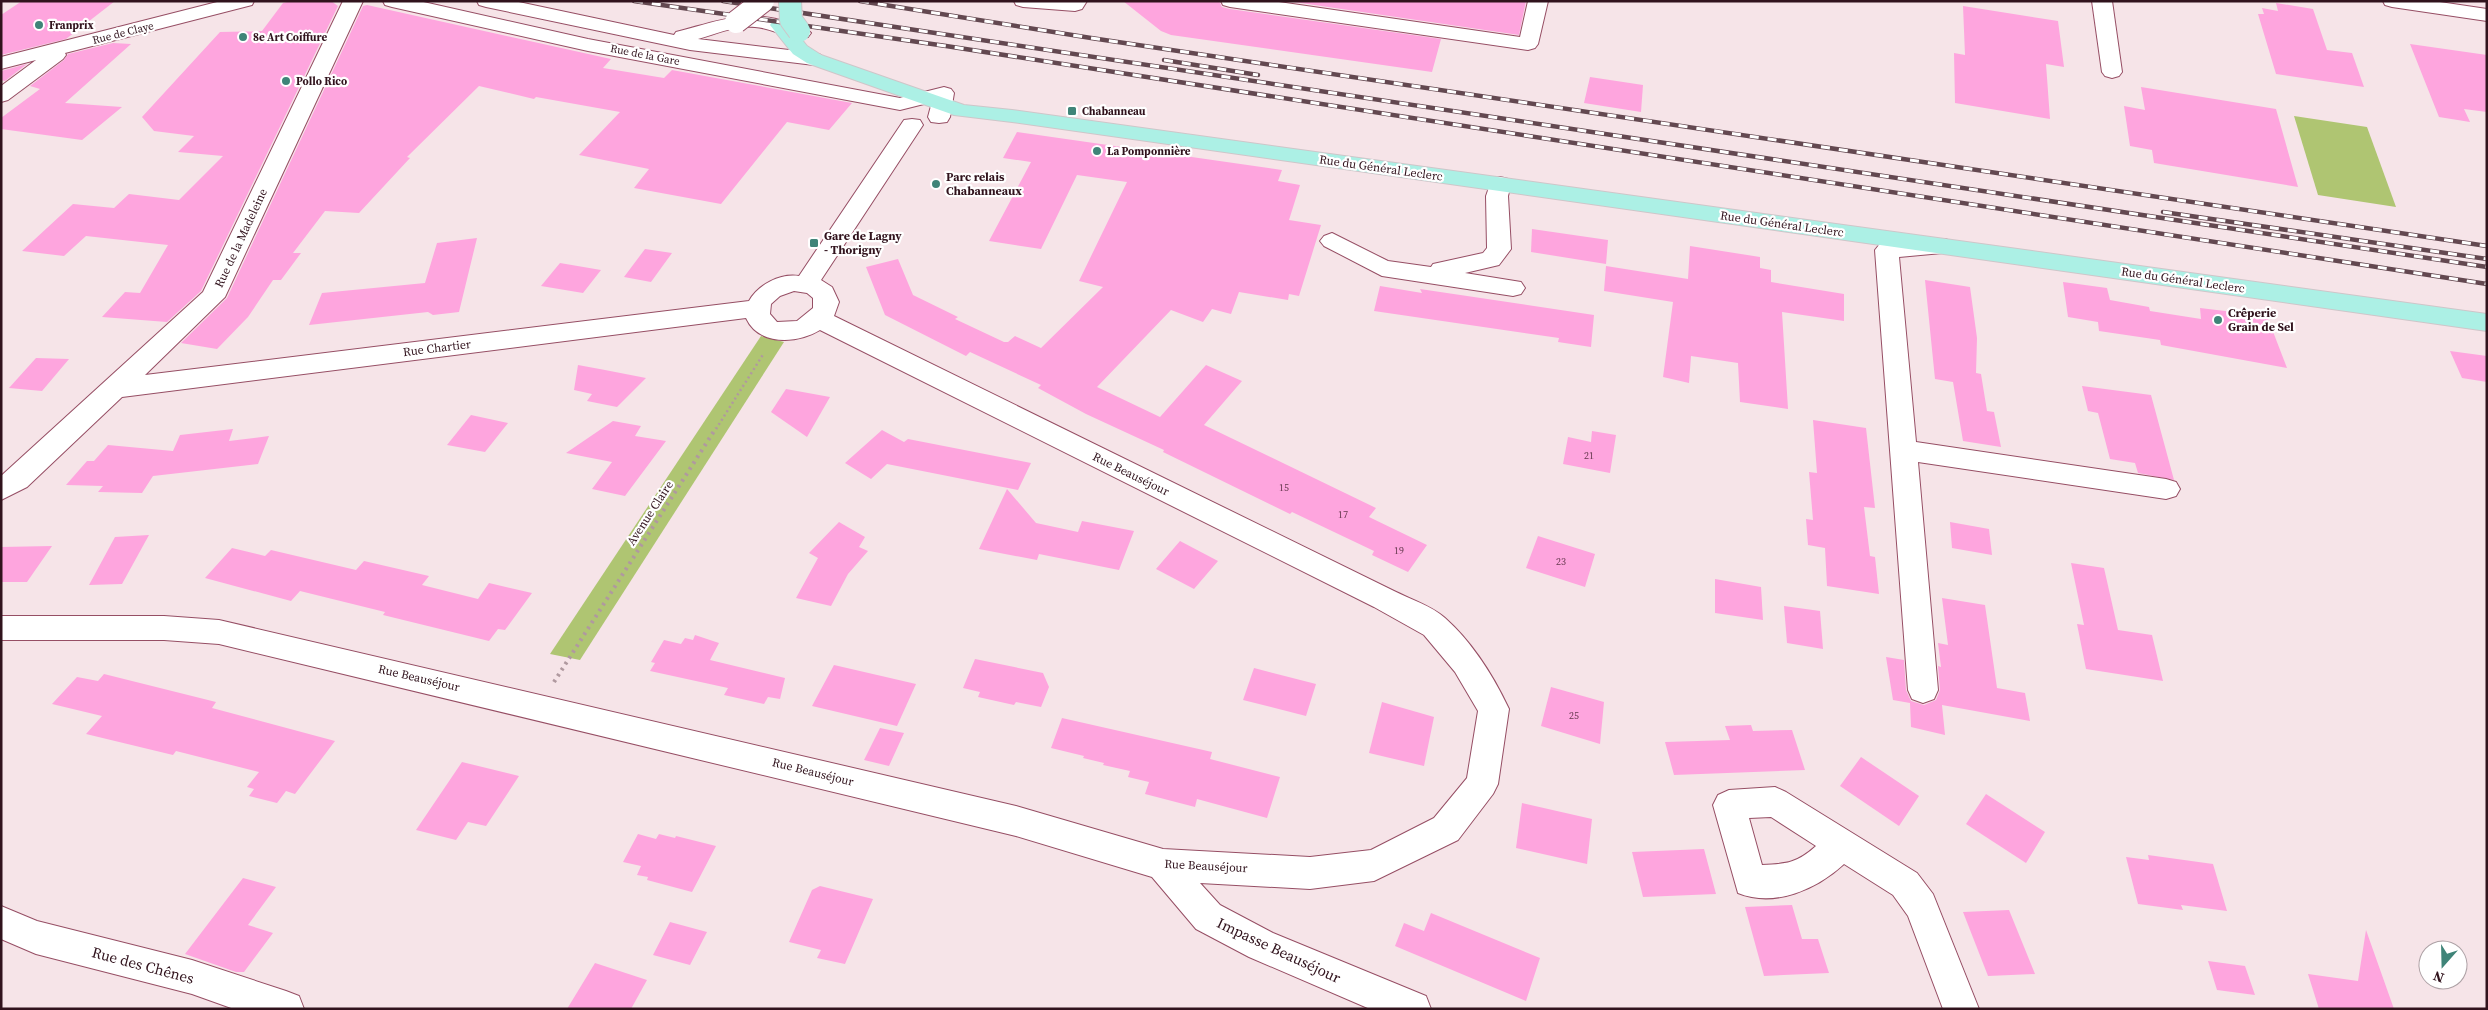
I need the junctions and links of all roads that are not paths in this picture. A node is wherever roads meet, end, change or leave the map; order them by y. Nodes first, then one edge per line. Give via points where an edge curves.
1 (245, 1) edge
2 (353, 1) edge
3 (392, 1) edge
4 (486, 1) edge
5 (763, 1) edge
6 (772, 1) edge
7 (790, 1) edge
8 (1024, 1) edge
9 (1077, 1) edge
10 (1230, 1) edge
11 (1538, 1) edge
12 (2102, 1) edge
13 (2392, 1) edge
14 (2487, 15) edge
15 (736, 22) junction
16 (780, 25) junction
17 (667, 38) junction
18 (802, 46) junction
19 (65, 48) junction
20 (1, 63) edge
21 (2112, 72) dead end
22 (1, 96) edge
23 (900, 104) junction
24 (942, 105) junction
25 (912, 125) junction
26 (1500, 184) junction
27 (1332, 241) dead end
28 (1947, 246) junction
29 (1422, 274) junction
30 (806, 284) junction
31 (1513, 288) dead end
32 (756, 308) junction
33 (819, 319) junction
34 (2487, 323) edge
35 (118, 388) junction
36 (1904, 450) junction
37 (1, 490) edge
38 (2166, 490) dead end
39 (1, 628) edge
40 (1923, 690) dead end
41 (1842, 844) dead end
42 (1163, 865) junction
43 (1, 922) edge
44 (286, 1009) edge
45 (1413, 1009) edge
46 (1961, 1009) edge

1 - 19 street, Rue de Claye
2 - 35 street, Rue de la Madeleine via 214,297
3 - 23 street, Rue de la Gare via 588,44
4 - 17 street, Rue de la Gare
5 - 15 street, Rue de la Gare, bridge
6 - 16 main road
7 - 18 main road, bridge via 791,20
8 - 9 street via 1075,5
10 - 11 street via 1528,44
12 - 21 street
13 - 14 street
15 - 16 street, Rue de la Gare
15 - 17 street, Rue de la Gare via 706,32
16 - 18 main road
17 - 18 street, Rue de la Gare via 753,54
18 - 24 main road, Rue du Général Leclerc
19 - 20 street, Rue de Claye
19 - 22 street
23 - 24 street
23 - 25 street via 895,113 899,121
24 - 25 street via 927,123
24 - 26 main road, Rue du Général Leclerc
25 - 30 street
26 - 28 main road, Rue du Général Leclerc
26 - 29 street via 1497,196 1499,249 1491,260
27 - 29 street via 1382,268
28 - 34 main road, Rue du Général Leclerc
28 - 36 street via 1887,250
29 - 31 street
30 - 32 street via 781,286 761,299
30 - 33 street via 823,291 827,297 828,304
32 - 33 street via 760,323 778,331 807,327
32 - 35 street, Rue Chartier
33 - 42 street, Rue Beauséjour via 1434,626 1466,663 1494,710 1482,784 1446,829 1374,865 1310,873
35 - 37 street, Rue de la Madeleine via 17,480
36 - 38 street
36 - 40 street
39 - 42 street, Rue Beauséjour via 164,628 219,632 1016,821
41 - 46 street via 1904,884 1921,906
42 - 45 street, Impasse Beauséjour via 1208,917 1261,945
43 - 44 street, Rue des Chênes via 36,937 192,977

